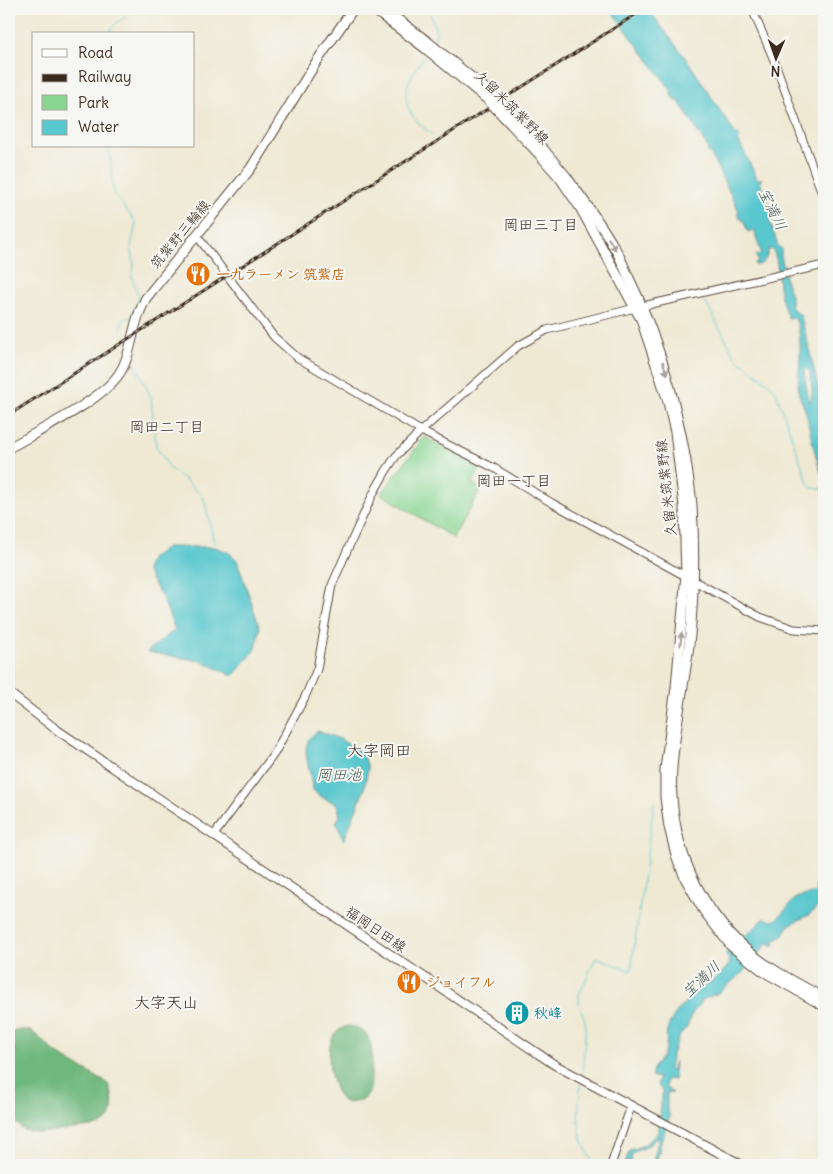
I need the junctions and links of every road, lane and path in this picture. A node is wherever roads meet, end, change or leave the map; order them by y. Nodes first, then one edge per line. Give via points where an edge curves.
1 (353, 9) edge
2 (373, 9) edge
3 (384, 9) edge
4 (752, 9) edge
5 (427, 45) junction
6 (824, 199) edge
7 (197, 236) junction
8 (824, 265) edge
9 (639, 307) junction
10 (422, 431) junction
11 (9, 448) edge
12 (691, 578) junction
13 (824, 631) edge
14 (9, 693) edge
15 (214, 835) junction
16 (762, 966) junction
17 (824, 998) edge
18 (824, 1006) edge
19 (633, 1107) junction
20 (611, 1165) edge
21 (742, 1165) edge

1 - 7 main road, 筑紫野三輪線 via 315,64 252,168
2 - 5 main road, 久留米筑紫野線
3 - 5 main road, 久留米筑紫野線
4 - 6 street via 774,60
5 - 9 main road, 久留米筑紫野線, bridge via 488,100 562,176
7 - 10 street via 284,347 318,371
7 - 11 main road, 筑紫野三輪線 via 146,298 119,374 74,410
8 - 9 street
9 - 10 street via 547,330 529,339
9 - 12 main road, 久留米筑紫野線 via 675,432
10 - 12 street
10 - 15 street via 396,456 386,471 332,585 317,669 306,697 274,754
12 - 13 street via 777,624
12 - 16 main road, 久留米筑紫野線 via 665,769 669,827 685,878 704,911 737,946
14 - 15 main road, 福岡日田線 via 56,730
15 - 19 main road, 福岡日田線 via 555,1065
16 - 17 main road, 久留米筑紫野線
16 - 18 main road, 久留米筑紫野線 via 785,985
19 - 20 street
19 - 21 main road, 福岡日田線

